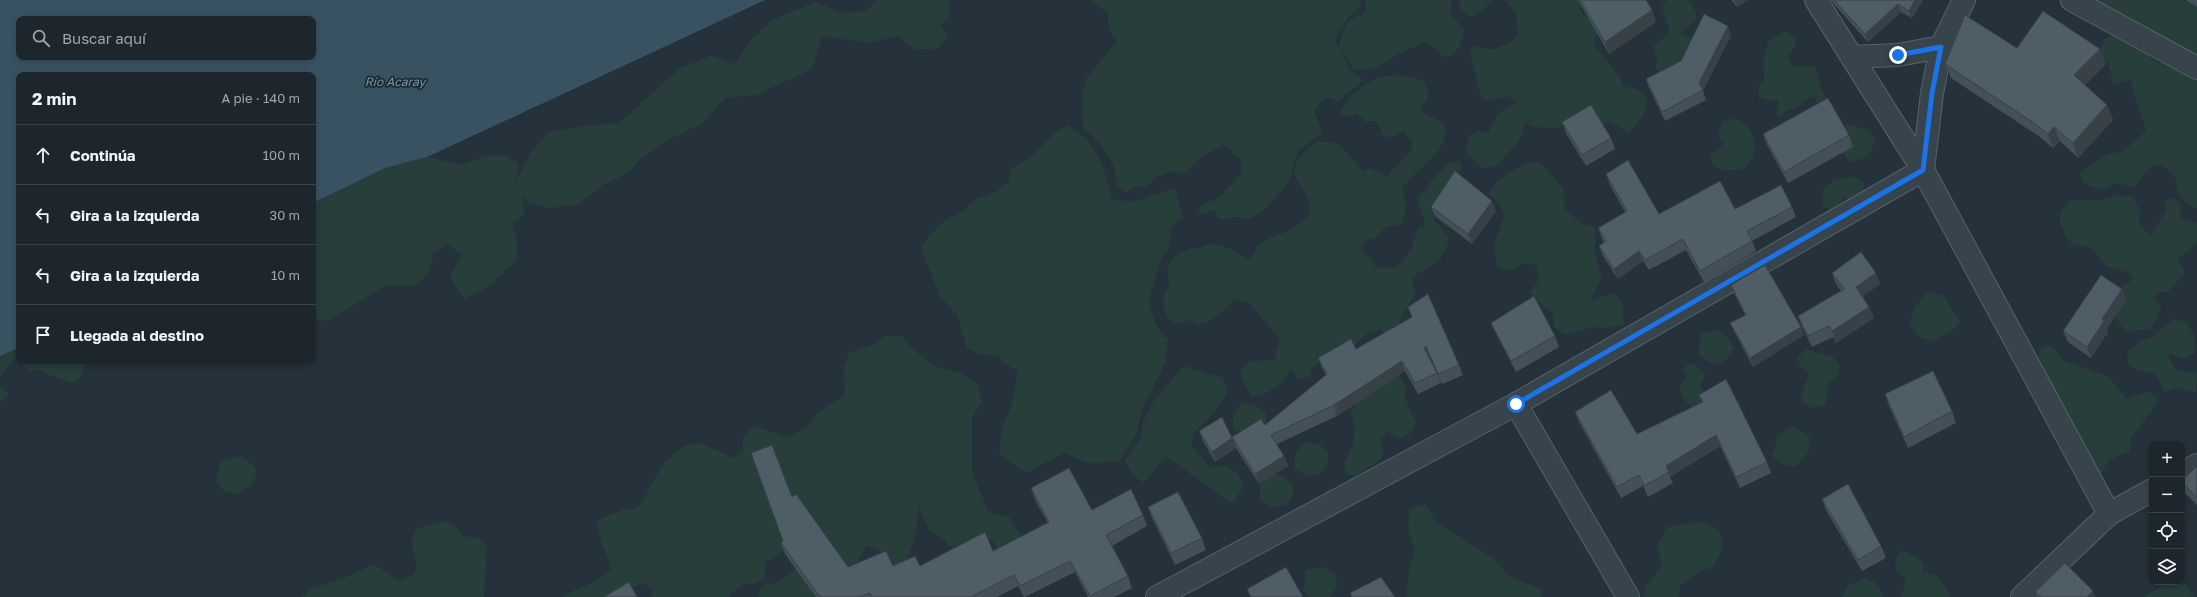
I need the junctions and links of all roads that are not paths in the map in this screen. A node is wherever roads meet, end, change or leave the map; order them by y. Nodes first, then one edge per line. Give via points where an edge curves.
1 (1816, 0) edge
2 (1964, 0) edge
3 (2072, 0) edge
4 (1941, 47) junction
5 (1852, 57) junction
6 (2197, 68) edge
7 (1923, 170) junction
8 (1516, 404) junction
9 (2197, 465) edge
10 (2185, 471) edge
11 (2149, 492) edge
12 (2109, 514) junction
13 (1157, 597) edge
14 (1628, 597) edge
15 (2022, 597) edge

1 - 5 street
2 - 4 street
3 - 6 street
4 - 5 street via 1898,55
4 - 7 street via 1932,93
5 - 7 street
7 - 8 street
7 - 12 street
8 - 13 street
8 - 14 street
9 - 10 street
11 - 12 street
12 - 15 street

